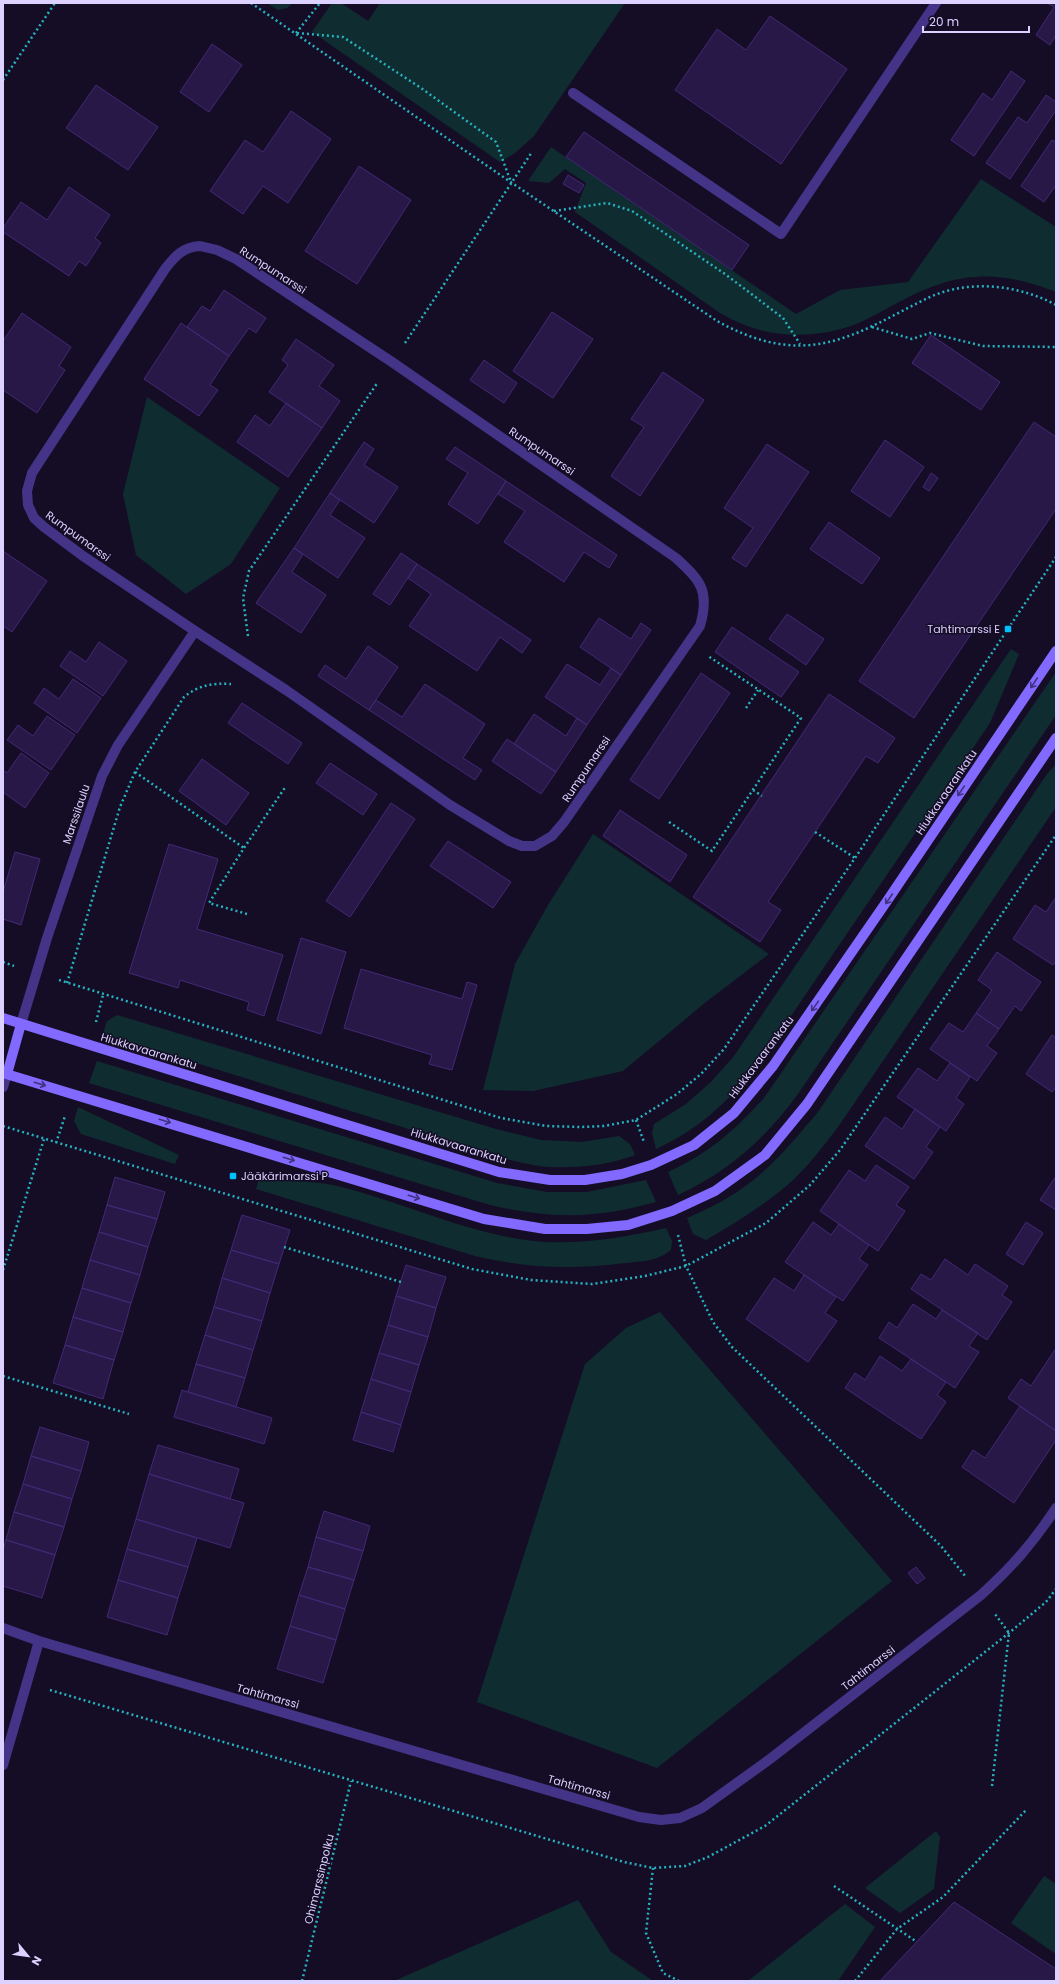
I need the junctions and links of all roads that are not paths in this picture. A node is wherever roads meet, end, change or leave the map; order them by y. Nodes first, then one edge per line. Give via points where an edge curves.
1 (936, 3) edge
2 (573, 93) dead end
3 (195, 632) junction
4 (1056, 651) edge
5 (1056, 738) edge
6 (3, 1018) edge
7 (21, 1024) junction
8 (5, 1073) edge
9 (3, 1087) edge
10 (1056, 1508) edge
11 (3, 1628) edge
12 (39, 1641) junction
13 (3, 1765) edge

1 - 2 street via 781,234
3 - 3 street, Rumpumarssi via 293,694 450,805 509,841 522,846 535,846 552,836 564,822 700,626 704,594 694,574 669,553 392,362 236,260 217,250 200,246 189,247 176,255 165,269 32,473 27,491 28,505 34,518 44,527
3 - 7 street, Marssilaulu via 118,745 102,776
4 -> 7 street, Hiukkavaarankatu via 773,1066 734,1113 694,1145 652,1165 622,1174 585,1180 550,1180 499,1172
8 -> 5 street via 484,1219 545,1229 587,1229 628,1225 672,1210 715,1191 765,1155 808,1104
6 - 7 street, Hiukkavaarankatu
7 - 8 street
8 - 9 street
10 - 12 street, Tahtimarssi via 1025,1551 981,1596 770,1759 702,1808 680,1818 661,1820 639,1817
11 - 12 street, Tahtimarssi
12 - 13 street

